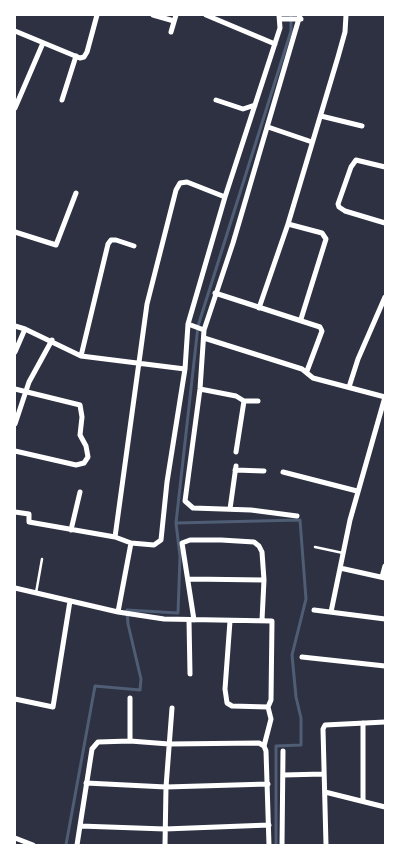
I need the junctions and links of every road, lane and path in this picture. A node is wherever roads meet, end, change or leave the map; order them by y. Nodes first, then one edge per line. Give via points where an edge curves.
1 (96, 15) edge
2 (153, 15) edge
3 (206, 15) edge
4 (346, 15) edge
5 (175, 18) edge
6 (281, 18) edge
7 (299, 18) edge
8 (15, 31) edge
9 (172, 32) dead end
10 (43, 43) junction
11 (275, 44) junction
12 (76, 56) junction
13 (62, 100) dead end
14 (216, 100) dead end
15 (255, 105) junction
16 (15, 108) edge
17 (320, 116) junction
18 (362, 126) dead end
19 (268, 127) junction
20 (312, 142) junction
21 (385, 167) edge
22 (76, 193) dead end
23 (225, 197) junction
24 (385, 223) edge
25 (288, 224) junction
26 (15, 232) edge
27 (134, 246) dead end
28 (215, 293) junction
29 (385, 298) edge
30 (258, 308) junction
31 (301, 319) junction
32 (189, 324) junction
33 (15, 326) edge
34 (25, 329) junction
35 (203, 330) junction
36 (204, 338) junction
37 (52, 340) junction
38 (15, 352) edge
39 (80, 356) junction
40 (141, 364) junction
41 (185, 369) junction
42 (307, 371) junction
43 (349, 387) junction
44 (15, 389) edge
45 (200, 389) junction
46 (25, 392) junction
47 (385, 397) edge
48 (244, 401) junction
49 (258, 401) dead end
50 (15, 424) edge
51 (15, 451) edge
52 (236, 452) dead end
53 (264, 471) dead end
54 (283, 472) dead end
55 (357, 490) junction
56 (80, 492) dead end
57 (230, 509) junction
58 (15, 512) edge
59 (297, 516) dead end
60 (71, 530) junction
61 (115, 538) junction
62 (131, 542) junction
63 (315, 547) dead end
64 (343, 552) junction
65 (42, 559) dead end
66 (385, 566) edge
67 (340, 568) junction
68 (384, 578) edge
69 (189, 579) junction
70 (264, 580) junction
71 (15, 588) edge
72 (36, 593) junction
73 (70, 601) junction
74 (314, 610) dead end
75 (120, 612) junction
76 (331, 612) junction
77 (385, 619) edge
78 (192, 620) junction
79 (262, 620) junction
80 (230, 621) junction
81 (302, 657) dead end
82 (385, 666) edge
83 (190, 674) dead end
84 (130, 698) dead end
85 (15, 699) edge
86 (268, 707) junction
87 (172, 708) dead end
88 (385, 722) edge
89 (363, 723) junction
90 (130, 741) junction
91 (169, 744) junction
92 (262, 744) junction
93 (283, 751) dead end
94 (324, 774) junction
95 (283, 775) junction
96 (86, 784) junction
97 (268, 784) junction
98 (166, 787) junction
99 (325, 792) junction
100 (363, 800) junction
101 (385, 807) edge
102 (80, 826) junction
103 (269, 826) junction
104 (165, 829) junction
105 (15, 838) edge
106 (33, 845) edge
107 (77, 845) edge
108 (165, 845) edge
109 (269, 845) edge
110 (282, 845) edge
111 (326, 845) edge

1 - 12 street via 84,57
2 - 5 street
3 - 11 street
4 - 17 street via 345,32
5 - 9 street
6 - 7 street
6 - 11 street
7 - 19 street
8 - 10 street
10 - 12 street
10 - 16 street
11 - 15 street
12 - 13 street
14 - 15 street via 243,108
15 - 23 street
17 - 18 street
17 - 20 street
19 - 20 street
19 - 28 street
20 - 25 street
21 - 24 street via 356,160 338,204 345,211
22 - 26 street via 56,245
23 - 32 street
23 - 40 street via 187,182 178,185 147,304
25 - 30 street
25 - 31 street via 322,233 326,239
27 - 39 street via 116,240 108,244
28 - 30 street
28 - 35 street
29 - 43 street
30 - 31 street
31 - 42 street via 322,331
32 - 35 street
32 - 41 street
33 - 34 street
34 - 37 street
34 - 38 street
35 - 36 street
36 - 42 street
36 - 45 street
37 - 39 street
37 - 46 street
39 - 40 street
40 - 41 street
40 - 61 street
41 - 62 street via 160,540 154,545
42 - 43 street via 313,378
43 - 47 street
44 - 46 street
45 - 48 street via 236,396
45 - 57 street via 185,501 193,508
46 - 50 street
46 - 51 street via 80,405 80,435 88,457 84,463 76,465
47 - 55 street
48 - 49 street
48 - 52 street
53 - 57 street via 236,468
54 - 55 street
55 - 64 street
56 - 60 street
57 - 59 street
58 - 60 street via 29,514 29,522
60 - 61 street
61 - 62 street
62 - 75 street
63 - 64 lane
64 - 67 street
65 - 72 lane
66 - 68 street
67 - 68 street
67 - 76 street
69 - 70 street
69 - 70 street via 183,541 221,540 254,542 259,546
69 - 78 street
70 - 79 street
71 - 72 street
72 - 73 street
73 - 75 street
73 - 85 street via 53,707
74 - 76 street
75 - 78 street
76 - 77 street
78 - 80 street
78 - 83 street
79 - 80 street
79 - 86 street via 272,621 273,630 271,700
80 - 86 street via 227,703 232,706
81 - 82 street
84 - 90 street
86 - 92 street via 271,719
87 - 91 street
88 - 89 street
89 - 94 street via 325,725
89 - 100 street
90 - 91 street
90 - 96 street via 98,742
91 - 92 street
91 - 98 street
92 - 97 street via 266,751
93 - 95 street
94 - 95 street
94 - 99 street
95 - 110 street
96 - 98 street
96 - 102 street
97 - 98 street
97 - 103 street
98 - 104 street
99 - 100 street
99 - 111 street
100 - 101 street
102 - 104 street
102 - 107 street
103 - 104 street
103 - 109 street
104 - 108 street
105 - 106 street

